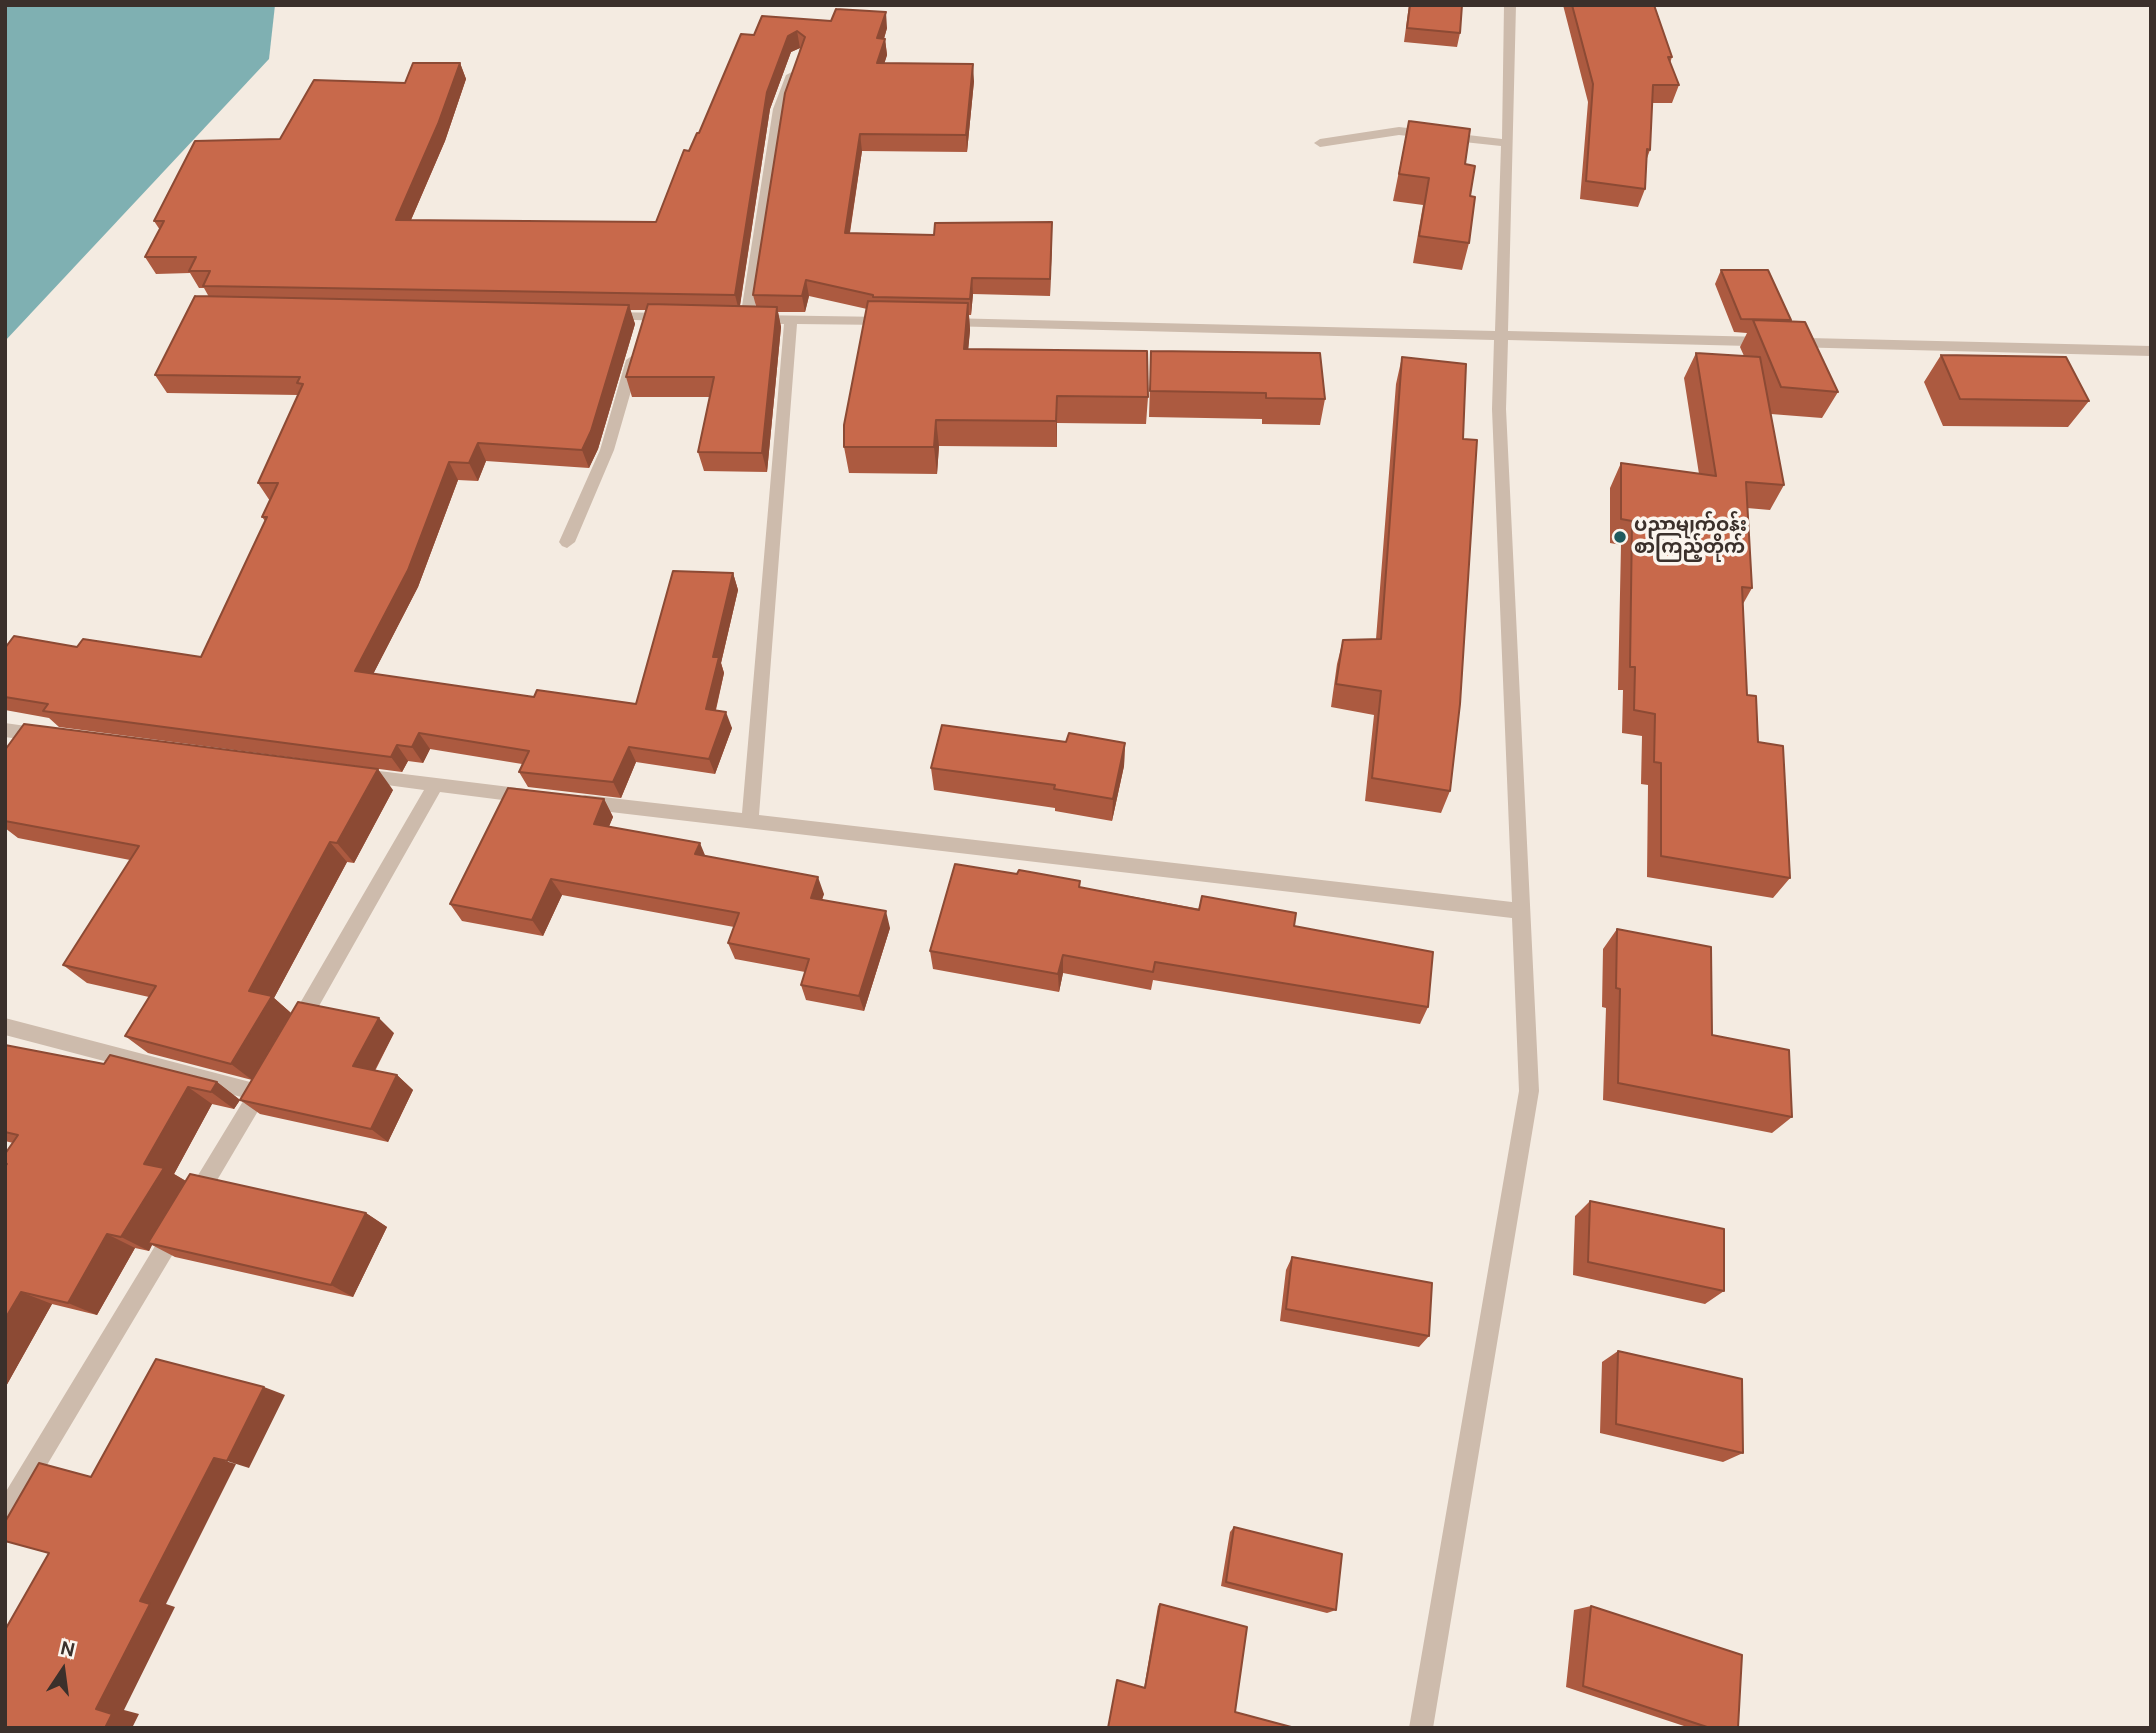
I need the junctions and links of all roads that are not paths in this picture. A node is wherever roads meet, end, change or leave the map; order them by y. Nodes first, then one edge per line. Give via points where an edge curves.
1 (1510, 5) edge
2 (795, 65) edge
3 (1508, 142) junction
4 (1320, 144) dead end
5 (590, 316) edge
6 (684, 317) edge
7 (791, 319) junction
8 (902, 321) edge
9 (930, 322) edge
10 (642, 330) junction
11 (1501, 334) junction
12 (2151, 351) edge
13 (567, 542) dead end
14 (5, 730) edge
15 (61, 737) edge
16 (352, 775) edge
17 (435, 786) junction
18 (545, 798) edge
19 (572, 801) edge
20 (750, 821) junction
21 (1521, 911) junction
22 (5, 1026) edge
23 (288, 1043) edge
24 (269, 1075) edge
25 (259, 1093) junction
26 (5, 1514) edge
27 (1421, 1728) edge

1 - 3 street
2 - 7 street via 779,109 740,318
3 - 4 street via 1399,131
3 - 11 street
5 - 10 street
6 - 10 street
7 - 8 street
7 - 20 street
9 - 11 street
10 - 13 street via 607,450
11 - 12 street
11 - 21 street via 1499,409
14 - 15 street
16 - 17 street
17 - 18 street
17 - 23 street
19 - 20 street
20 - 21 street
21 - 27 street via 1529,1091
22 - 25 street
24 - 25 street
25 - 26 street

